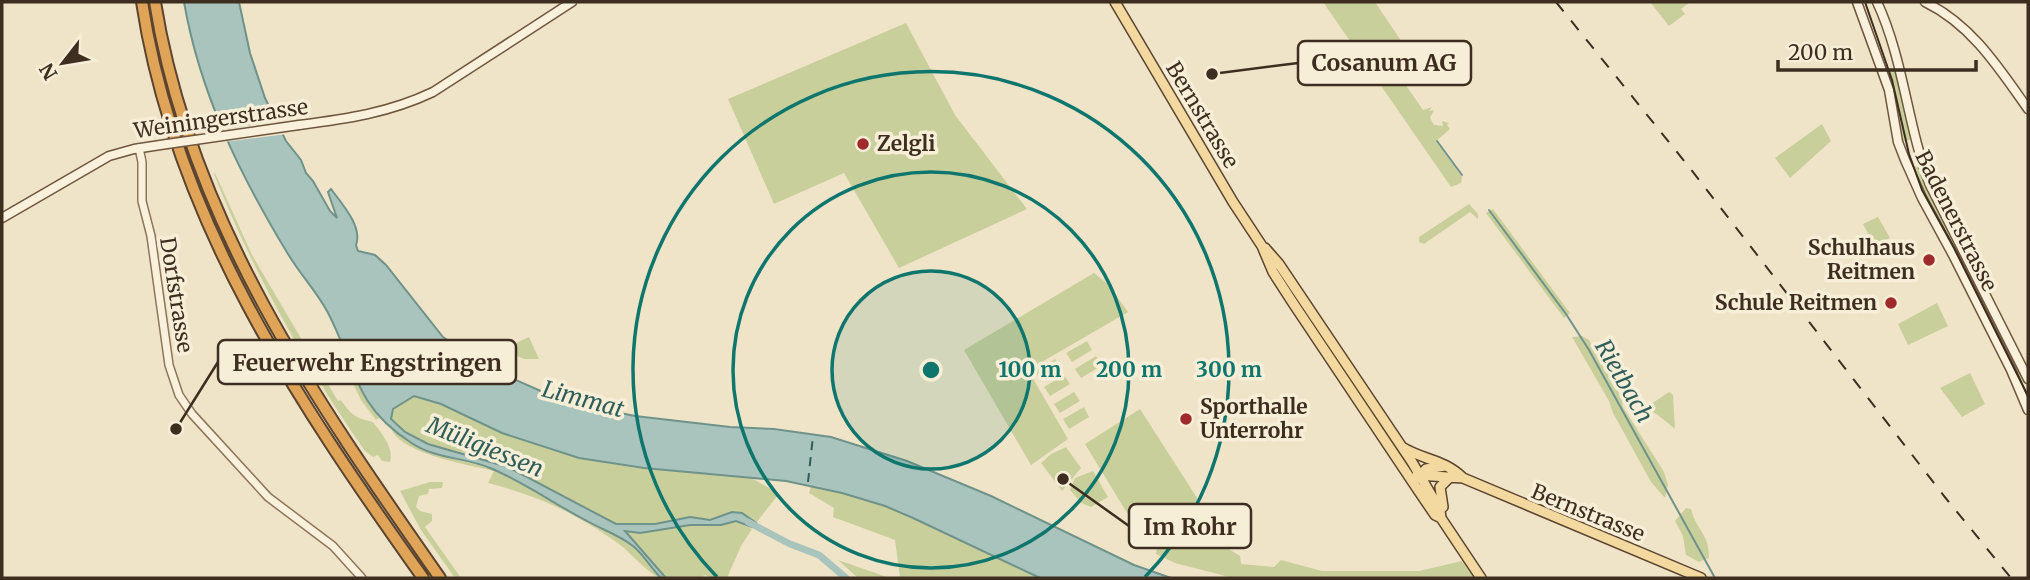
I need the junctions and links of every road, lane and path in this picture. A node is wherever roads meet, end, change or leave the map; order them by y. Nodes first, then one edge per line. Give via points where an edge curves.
1 (142, 2) edge
2 (155, 2) edge
3 (572, 2) edge
4 (1115, 2) edge
5 (1857, 2) edge
6 (1877, 2) edge
7 (1925, 2) edge
8 (2028, 108) edge
9 (139, 148) junction
10 (1919, 156) junction
11 (1905, 160) junction
12 (2, 218) edge
13 (1262, 246) junction
14 (2028, 379) edge
15 (2024, 390) edge
16 (2028, 410) edge
17 (1401, 446) junction
18 (1445, 466) junction
19 (1404, 467) junction
20 (1420, 475) junction
21 (1451, 476) junction
22 (1463, 478) junction
23 (1416, 487) junction
24 (1441, 519) junction
25 (362, 578) edge
26 (423, 578) edge
27 (440, 578) edge
28 (1481, 578) edge
29 (1701, 578) edge

1 - 26 highway via 168,120 214,239 267,342 339,458
2 - 27 highway via 191,147 248,278 358,461
3 - 9 main road, Weiningerstrasse, bridge via 433,92 400,107 369,116
4 - 13 main road, Bernstrasse
5 - 11 main road, Badenerstrasse via 1889,90
6 - 10 main road, Badenerstrasse via 1898,61
7 - 8 main road via 1944,12 1982,46
9 - 12 main road, Weiningerstrasse via 89,166
9 - 25 street, Dorfstrasse via 142,201 178,395 268,497 334,546
10 - 11 main road
10 - 14 main road, Badenerstrasse via 1935,198
11 - 15 main road, Badenerstrasse
13 - 17 main road, Bernstrasse via 1279,264
13 - 19 main road, Bernstrasse via 1273,272
15 - 16 main road, Badenerstrasse
17 - 18 main road, Bernstrasse
17 - 20 main road, Bernstrasse
18 - 20 main road via 1426,468
18 - 22 main road, Bernstrasse
19 - 20 main road, Bernstrasse
19 - 23 main road, Bernstrasse
20 - 21 main road, Bernstrasse
20 - 23 main road
20 - 24 main road
21 - 22 main road, Bernstrasse
21 - 24 main road via 1439,489 1444,508
22 - 29 main road, Bernstrasse
23 - 24 main road, Bernstrasse
24 - 28 main road

